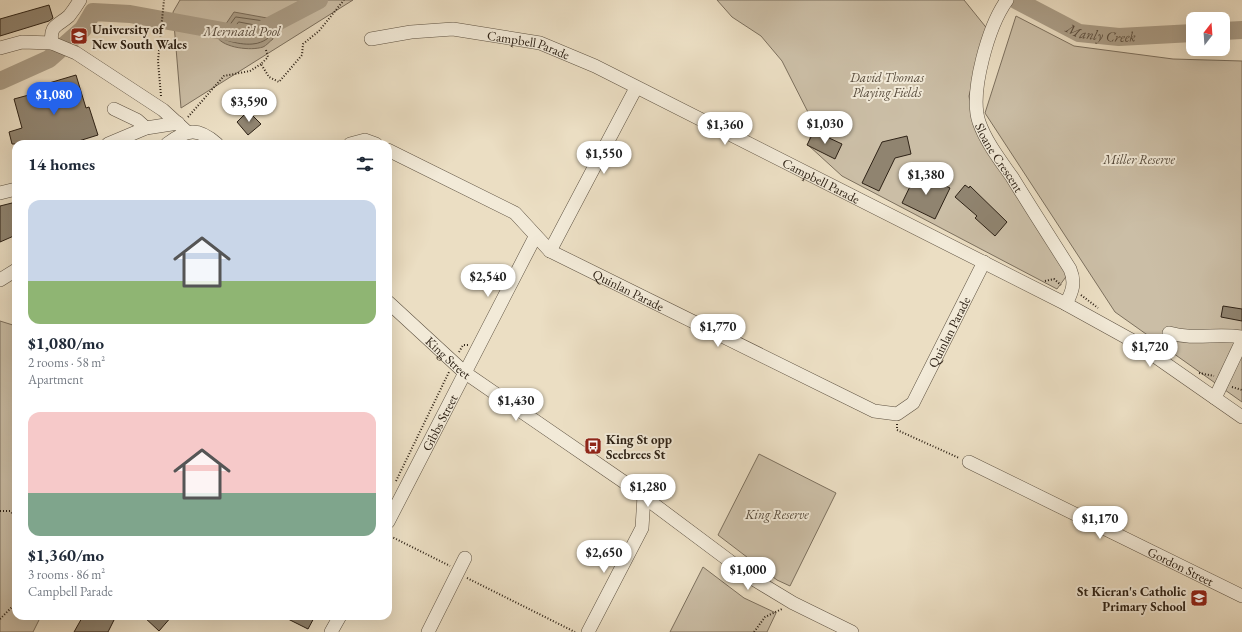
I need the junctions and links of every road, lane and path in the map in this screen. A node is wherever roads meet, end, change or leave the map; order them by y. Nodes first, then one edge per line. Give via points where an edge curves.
1 (80, 0) edge
2 (164, 0) edge
3 (344, 0) edge
4 (1005, 3) edge
5 (371, 39) dead end
6 (52, 43) junction
7 (0, 48) edge
8 (266, 50) dead end
9 (262, 64) junction
10 (636, 88) junction
11 (114, 109) dead end
12 (163, 110) junction
13 (182, 127) junction
14 (146, 128) junction
15 (118, 140) edge
16 (171, 140) edge
17 (212, 140) edge
18 (392, 152) edge
19 (12, 190) edge
20 (0, 193) edge
21 (535, 236) junction
22 (550, 251) junction
23 (984, 262) junction
24 (12, 272) edge
25 (0, 280) edge
26 (1066, 304) junction
27 (392, 306) edge
28 (1170, 333) dead end
29 (1242, 337) edge
30 (1242, 341) edge
31 (476, 349) junction
32 (453, 363) junction
33 (464, 372) junction
34 (1215, 398) junction
35 (897, 414) junction
36 (1242, 417) edge
37 (969, 462) joint
38 (395, 482) dead end
39 (644, 496) junction
40 (0, 511) edge
41 (12, 513) edge
42 (392, 514) edge
43 (667, 514) junction
44 (642, 528) junction
45 (392, 537) edge
46 (465, 558) dead end
47 (458, 572) junction
48 (1242, 596) edge
49 (12, 607) edge
50 (783, 608) dead end
51 (0, 619) edge
52 (338, 620) edge
53 (331, 632) edge
54 (428, 632) edge
55 (575, 632) edge
56 (588, 632) edge
57 (754, 632) edge
58 (852, 632) edge

1 - 6 street via 70,15 53,28
2 - 12 path via 158,61
3 - 9 path via 319,31 303,44 302,55 279,82 268,77
4 - 26 street, Sloane Crescent via 990,37 981,71 977,94 979,121 995,151 1070,269 1074,286
5 - 10 street, Campbell Parade via 453,29 496,34 540,43 594,66
6 - 7 street via 22,42
6 - 12 street via 76,53
8 - 9 path via 268,57
9 - 13 path via 250,71 224,76
10 - 22 street
10 - 23 street, Campbell Parade
11 - 14 street via 137,120
12 - 13 street
13 - 14 street
13 - 16 street
13 - 17 street via 205,134
14 - 15 street
18 - 21 street, Quinlan Parade via 516,213
19 - 20 street
21 - 22 street, Quinlan Parade
21 - 31 street, Gibbs Street
22 - 35 street, Quinlan Parade via 874,411
23 - 26 street, Campbell Parade
23 - 35 street, Quinlan Parade via 913,403
24 - 25 street
26 - 34 street, Campbell Parade via 1133,341
27 - 32 street, King Street
28 - 29 street via 1183,337
30 - 34 street
31 - 32 path via 465,343
31 - 33 street, Gibbs Street
32 - 33 street, King Street
32 - 38 path
33 - 39 street, King Street
33 - 42 street, Gibbs Street
34 - 36 street, Campbell Parade
35 - 37 path via 898,430
37 - 48 street, Gordon Street
39 - 43 street, King Street
39 - 44 street
40 - 41 path
43 - 44 street
43 - 58 street, King Street via 768,588
44 - 56 street
45 - 47 path
46 - 47 street
47 - 54 street
47 - 55 path
49 - 51 path
50 - 57 path via 765,617
52 - 53 street

